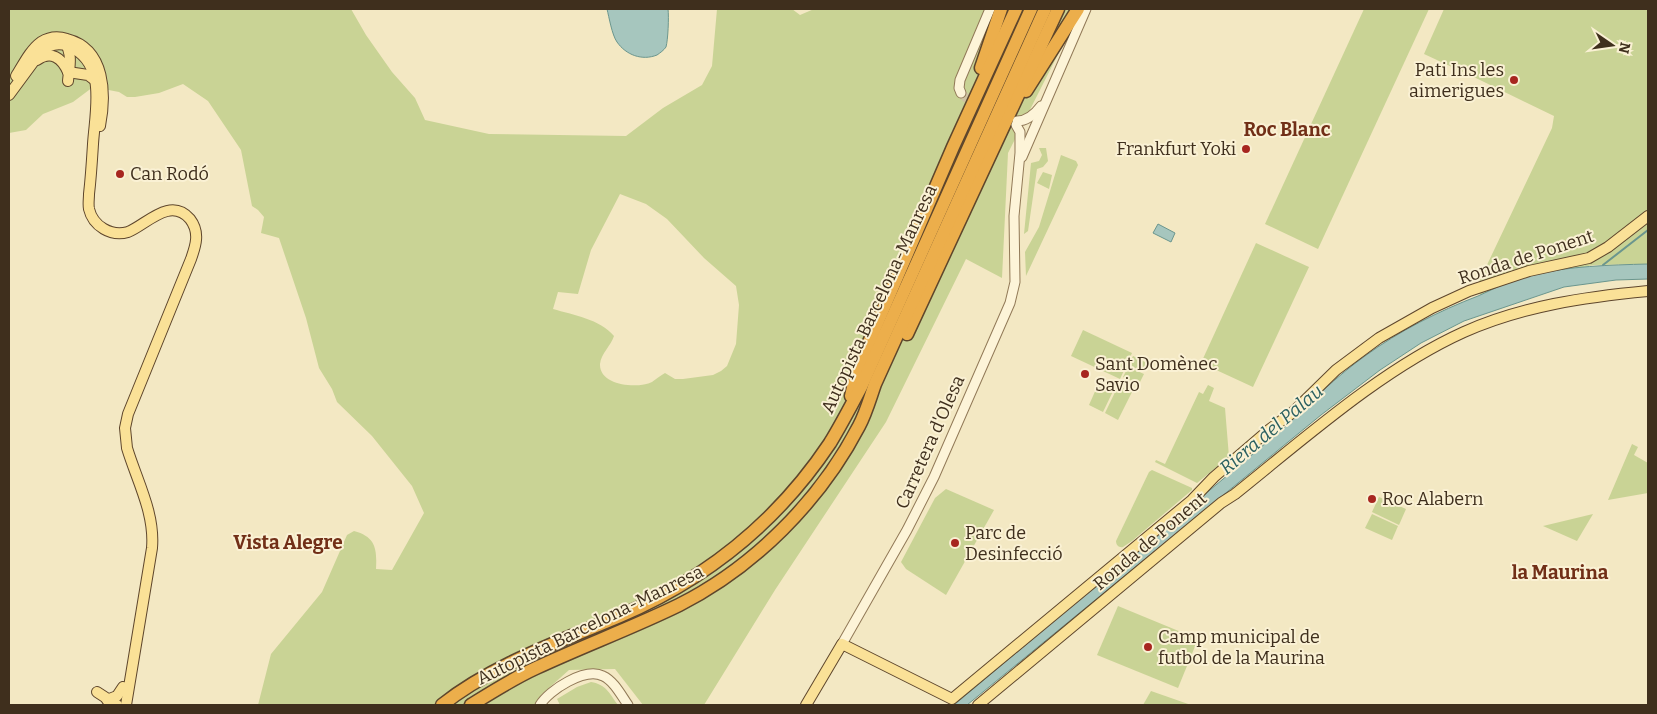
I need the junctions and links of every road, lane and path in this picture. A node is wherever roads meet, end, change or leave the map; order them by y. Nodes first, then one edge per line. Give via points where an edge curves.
1 (990, 9) edge
2 (1001, 9) edge
3 (1016, 9) edge
4 (1031, 9) edge
5 (1045, 9) edge
6 (1058, 9) edge
7 (1078, 9) edge
8 (1086, 9) edge
9 (41, 42) junction
10 (68, 46) junction
11 (89, 65) junction
12 (31, 66) junction
13 (68, 74) junction
14 (99, 81) junction
15 (9, 87) edge
16 (961, 93) dead end
17 (9, 95) edge
18 (1047, 98) junction
19 (1013, 121) junction
20 (953, 147) junction
21 (1018, 172) junction
22 (1648, 216) edge
23 (1648, 292) edge
24 (848, 413) junction
25 (860, 425) junction
26 (139, 624) junction
27 (842, 644) junction
28 (124, 687) junction
29 (106, 702) edge
30 (119, 705) edge
31 (126, 705) edge
32 (442, 705) edge
33 (471, 705) edge
34 (540, 705) edge
35 (628, 705) edge
36 (806, 705) edge
37 (978, 705) edge

1 - 16 street via 960,80
2 - 20 highway
3 - 20 highway
4 - 24 highway, Autopista Barcelona-Manresa
5 - 25 highway, Autopista Barcelona-Manresa via 875,384
6 - 19 highway
7 - 19 highway via 1015,110
8 - 18 street
9 - 10 main road via 62,41
9 - 14 main road via 58,37 76,42 93,57
9 - 15 main road
10 - 11 main road
10 - 12 main road via 46,47
10 - 13 main road
11 - 13 main road via 78,64
11 - 14 main road via 95,69
12 - 13 main road via 50,55 63,61
12 - 17 main road
13 - 14 main road via 80,74
14 - 26 main road via 103,113 89,194 89,210 96,224 113,233 127,232 160,213 172,211 186,216 196,232 191,259 126,422 128,448 153,530
18 - 19 street via 1032,115
18 - 21 street
19 - 21 street via 1020,132
19 - 25 highway via 884,383
20 - 24 highway via 857,370
21 - 27 street, Carretera d'Olesa via 1014,216 1015,282 1010,303 930,484
22 - 27 main road, Ronda de Ponent via 1589,258 1530,271 1469,291 1398,326 1363,349 1214,477 1185,506 952,699
23 - 37 main road, Ronda de Ponent via 1579,298 1503,318 1458,335 1414,359 1221,503
24 - 32 highway, Autopista Barcelona-Manresa via 797,488 715,564 662,596 525,656
25 - 33 highway, Autopista Barcelona-Manresa via 813,495 786,526 747,561 680,604 535,668
26 - 28 main road via 135,629
26 - 31 main road
27 - 36 main road, Carretera d'Olesa
28 - 29 main road
28 - 30 main road
29 - 30 main road
34 - 35 street via 547,695 560,687 592,674 611,682

